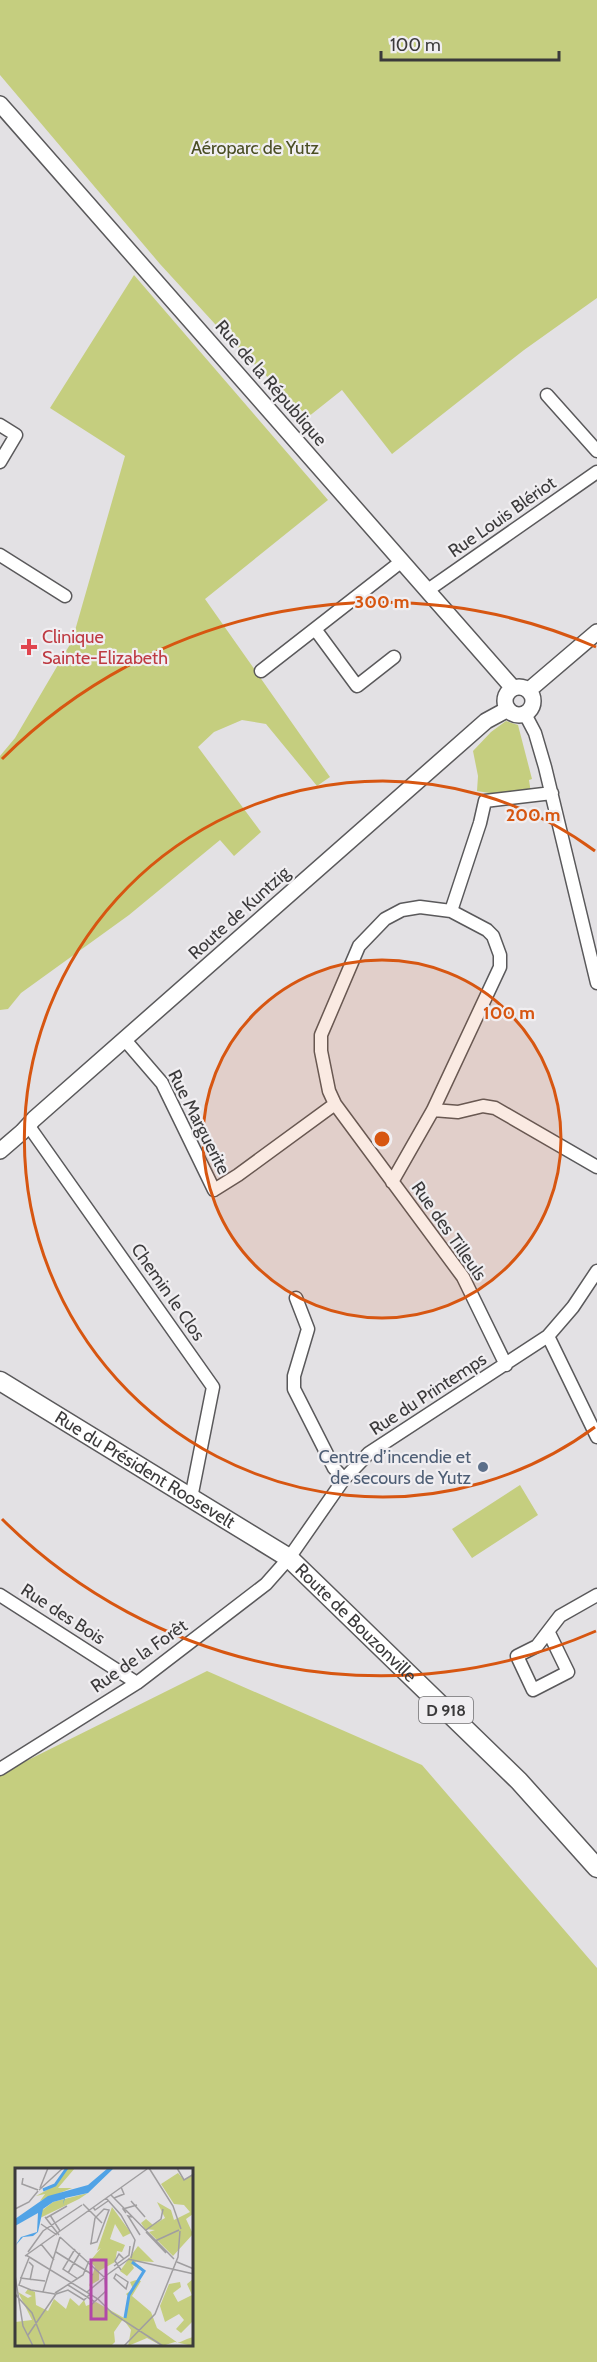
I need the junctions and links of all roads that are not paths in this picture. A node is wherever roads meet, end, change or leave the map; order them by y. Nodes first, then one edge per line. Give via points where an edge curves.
1 (0, 104) edge
2 (547, 395) dead end
3 (0, 425) edge
4 (597, 451) edge
5 (0, 462) edge
6 (597, 472) edge
7 (0, 555) edge
8 (402, 561) junction
9 (428, 590) junction
10 (65, 596) dead end
11 (315, 629) junction
12 (597, 632) edge
13 (394, 657) dead end
14 (261, 671) dead end
15 (513, 688) junction
16 (529, 690) junction
17 (508, 709) junction
18 (525, 714) junction
19 (552, 793) junction
20 (451, 911) junction
21 (597, 983) edge
22 (125, 1040) junction
23 (334, 1104) junction
24 (433, 1110) junction
25 (28, 1125) junction
26 (0, 1151) edge
27 (597, 1167) edge
28 (392, 1182) junction
29 (597, 1271) edge
30 (593, 1289) edge
31 (296, 1298) dead end
32 (548, 1336) junction
33 (506, 1365) junction
34 (0, 1381) edge
35 (597, 1437) edge
36 (344, 1479) junction
37 (191, 1498) junction
38 (289, 1558) junction
39 (0, 1595) edge
40 (597, 1595) edge
41 (549, 1632) junction
42 (137, 1683) junction
43 (0, 1769) edge
44 (597, 1868) edge

1 - 8 street, Rue de la République
2 - 4 street
3 - 5 street via 16,435
6 - 9 street, Rue Louis Blériot
7 - 10 street
8 - 9 street, Rue de la République
8 - 11 street
9 - 15 street, Rue de la République
11 - 13 street via 357,686
11 - 14 street
12 - 16 street
15 - 16 street
15 - 17 street via 505,699
16 - 18 street via 534,703
17 - 18 street via 514,714
17 - 22 street, Route de Kuntzig via 478,728
18 - 19 street via 535,733
19 - 20 street via 485,801
19 - 21 street
20 - 23 street, Rue des Tilleuls via 420,907 402,910 386,919 359,946 321,1035
20 - 24 street, Rue des Tilleuls via 488,930 500,955 500,967
22 - 23 street, Rue Marguerite via 162,1083 214,1190
22 - 25 street, Route de Kuntzig
23 - 28 street, Rue des Tilleuls
24 - 27 street via 495,1108
24 - 28 street, Rue des Tilleuls
25 - 26 street, Route de Kuntzig
25 - 37 street, Chemin le Clos via 213,1387
28 - 33 street, Rue des Tilleuls via 463,1277
29 - 30 street, Rue du Printemps
30 - 32 street, Rue du Printemps
31 - 36 street via 308,1329 294,1389 334,1468
32 - 33 street, Rue du Printemps
32 - 35 street
33 - 36 street, Rue du Printemps via 369,1454
34 - 37 main road, Rue du Président Roosevelt / D 918
36 - 38 street, Rue du Printemps
37 - 38 main road, Rue du Président Roosevelt / D 918
38 - 42 street, Rue de la Forêt via 266,1584
38 - 44 main road, Route de Bouzonville / D 918 via 519,1781
39 - 42 street, Rue des Bois
40 - 41 street via 560,1616
41 - 41 street via 537,1646 517,1656 533,1690 568,1672
42 - 43 street, Rue de la Forêt

